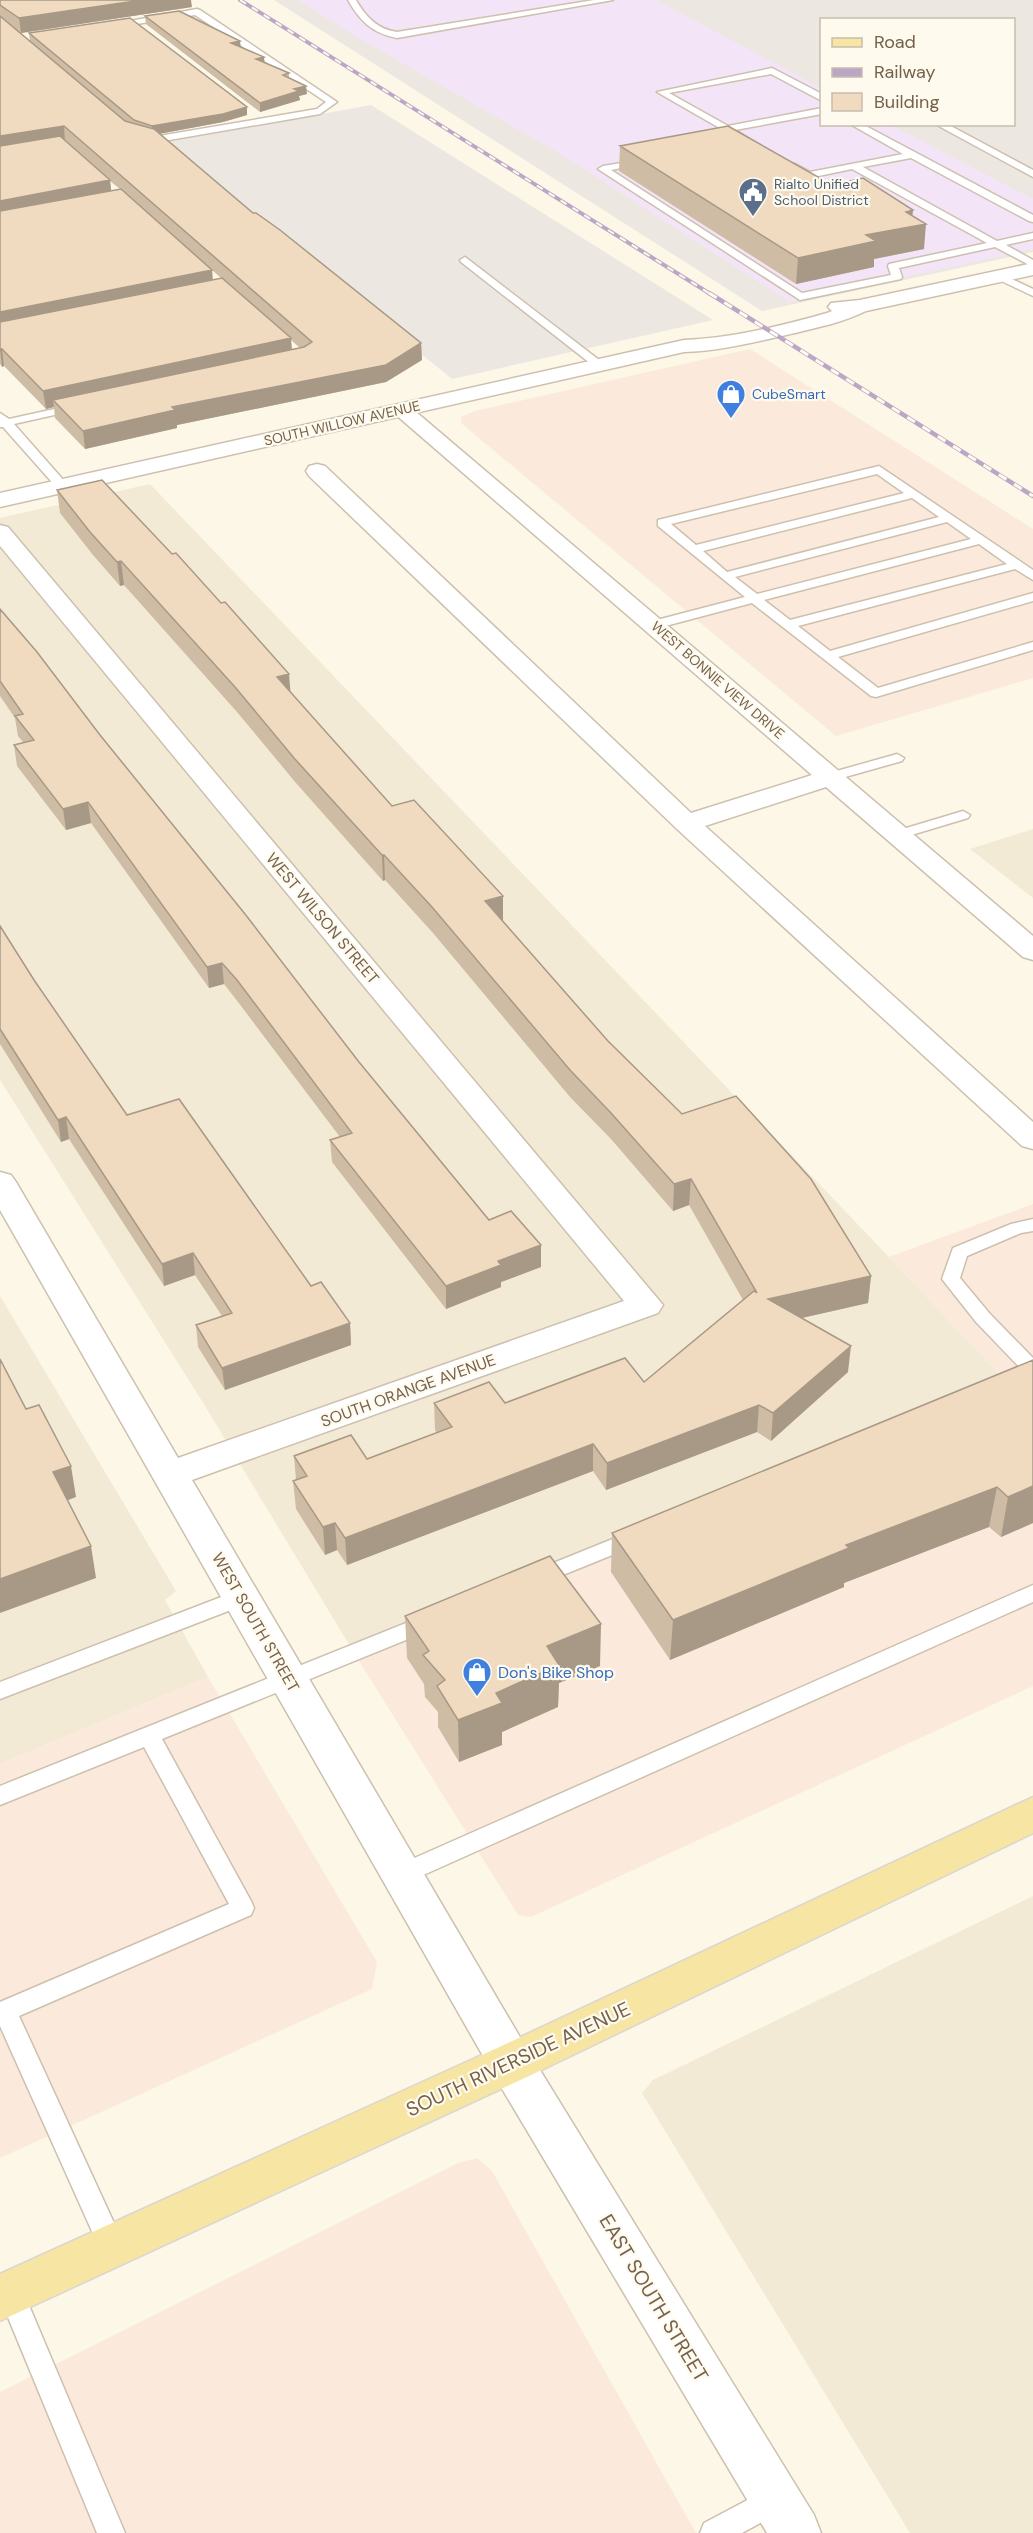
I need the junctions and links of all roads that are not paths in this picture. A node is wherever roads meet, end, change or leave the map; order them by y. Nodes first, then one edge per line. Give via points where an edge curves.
1 (352, 0) edge
2 (609, 0) edge
3 (133, 22) junction
4 (99, 27) edge
5 (142, 29) edge
6 (820, 97) edge
7 (820, 111) edge
8 (255, 114) dead end
9 (264, 121) junction
10 (858, 126) edge
11 (943, 126) edge
12 (728, 129) junction
13 (131, 133) edge
14 (748, 141) junction
15 (726, 145) edge
16 (758, 146) edge
17 (911, 155) junction
18 (659, 158) edge
19 (778, 158) edge
20 (853, 166) junction
21 (1033, 174) edge
22 (1033, 219) edge
23 (1033, 236) edge
24 (995, 244) junction
25 (465, 260) dead end
26 (1033, 266) edge
27 (999, 276) junction
28 (884, 280) junction
29 (834, 290) junction
30 (1033, 293) edge
31 (909, 296) junction
32 (860, 306) junction
33 (599, 365) junction
34 (87, 405) edge
35 (402, 410) junction
36 (2, 421) edge
37 (317, 471) dead end
38 (62, 486) junction
39 (913, 494) junction
40 (0, 500) edge
41 (949, 518) junction
42 (0, 532) edge
43 (980, 540) junction
44 (692, 550) junction
45 (1017, 565) junction
46 (725, 576) junction
47 (1033, 576) edge
48 (1033, 597) edge
49 (756, 600) junction
50 (654, 625) junction
51 (788, 626) junction
52 (1033, 646) edge
53 (827, 656) junction
54 (897, 758) dead end
55 (831, 777) junction
56 (963, 814) dead end
57 (686, 823) junction
58 (898, 835) junction
59 (1033, 951) edge
60 (1033, 1139) edge
61 (0, 1182) edge
62 (1033, 1225) edge
63 (646, 1305) joint
64 (1033, 1369) edge
65 (171, 1474) junction
66 (654, 1530) edge
67 (522, 1584) edge
68 (1033, 1593) edge
69 (242, 1597) junction
70 (446, 1615) edge
71 (288, 1678) junction
72 (0, 1691) edge
73 (149, 1735) junction
74 (0, 1796) edge
75 (1033, 1814) edge
76 (402, 1874) junction
77 (511, 2063) junction
78 (112, 2247) junction
79 (5, 2296) edge
80 (786, 2516) edge
81 (111, 2533) edge
82 (714, 2533) edge

1 - 2 lane via 380,33 397,35
3 - 4 lane
3 - 5 lane
3 - 9 lane via 197,12 332,102 320,111
6 - 12 lane via 772,71 661,92
7 - 12 lane
8 - 9 lane
9 - 13 lane via 152,140
10 - 17 lane
11 - 21 lane
12 - 14 lane
14 - 15 lane
14 - 16 lane
17 - 20 lane
17 - 22 lane
18 - 29 lane via 603,169 800,297
19 - 20 lane via 809,175
20 - 24 lane
23 - 24 lane
24 - 26 lane
24 - 28 lane via 893,267 897,277
25 - 33 lane
26 - 27 street, SOUTH WILLOW AVENUE
27 - 30 lane
27 - 31 street, SOUTH WILLOW AVENUE
28 - 29 lane
28 - 31 lane
29 - 32 lane
31 - 32 street, SOUTH WILLOW AVENUE
32 - 33 street, SOUTH WILLOW AVENUE via 845,315 771,332
33 - 35 street, SOUTH WILLOW AVENUE
34 - 36 lane
35 - 38 street, SOUTH WILLOW AVENUE
35 - 50 street, WEST BONNIE VIEW DRIVE
36 - 38 lane
37 - 57 street
38 - 40 street, SOUTH WILLOW AVENUE
39 - 41 lane
39 - 44 lane
39 - 44 lane via 879,470 662,523
41 - 43 lane
41 - 46 lane
42 - 63 street, WEST WILSON STREET
43 - 45 lane
43 - 49 lane
44 - 46 lane
45 - 47 lane
45 - 51 lane
46 - 49 lane
48 - 53 lane
49 - 50 lane
49 - 51 lane
50 - 55 street, WEST BONNIE VIEW DRIVE
51 - 53 lane
52 - 53 lane via 876,693
54 - 55 lane
55 - 57 street
55 - 58 street, WEST BONNIE VIEW DRIVE
56 - 58 lane
57 - 60 street
58 - 59 street, WEST BONNIE VIEW DRIVE
61 - 65 street, WEST SOUTH STREET
62 - 64 lane via 959,1252 951,1279
63 - 65 street, SOUTH ORANGE AVENUE
65 - 69 street, WEST SOUTH STREET
66 - 67 lane
68 - 76 lane
69 - 71 street, WEST SOUTH STREET
69 - 72 lane
70 - 71 lane
71 - 73 lane
71 - 76 street, WEST SOUTH STREET
73 - 74 lane
73 - 78 lane via 243,1908 5,2011
75 - 77 main road, SOUTH RIVERSIDE AVENUE
76 - 77 street, WEST SOUTH STREET
77 - 78 main road, SOUTH RIVERSIDE AVENUE
77 - 80 street, EAST SOUTH STREET
78 - 79 main road, SOUTH RIVERSIDE AVENUE
79 - 81 lane
80 - 82 lane

